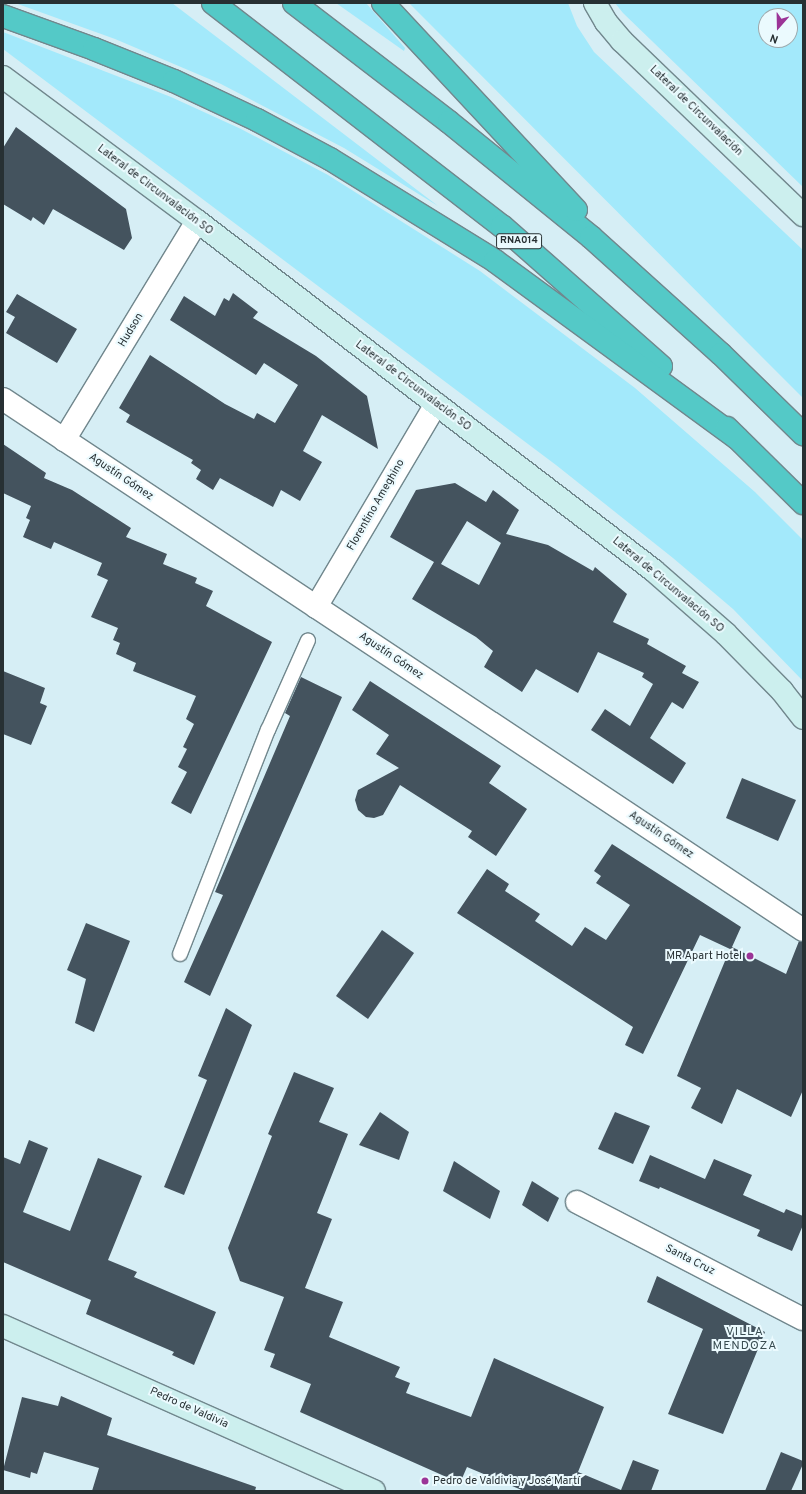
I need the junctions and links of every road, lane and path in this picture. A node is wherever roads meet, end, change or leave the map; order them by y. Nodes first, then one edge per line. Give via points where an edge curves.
1 (213, 3) edge
2 (294, 3) edge
3 (383, 3) edge
4 (596, 3) edge
5 (3, 16) edge
6 (3, 77) edge
7 (803, 215) edge
8 (197, 221) junction
9 (637, 278) junction
10 (3, 399) edge
11 (436, 404) junction
12 (803, 434) edge
13 (737, 438) junction
14 (64, 440) junction
15 (803, 503) edge
16 (316, 607) junction
17 (308, 640) dead end
18 (803, 718) edge
19 (779, 913) junction
20 (803, 917) edge
21 (803, 930) edge
22 (180, 954) dead end
23 (577, 1202) dead end
24 (803, 1319) edge
25 (3, 1326) edge
26 (374, 1491) edge

1 - 13 highway, RNA014 via 496,222 638,344
2 - 9 highway via 535,191
3 - 9 highway via 508,135
4 - 7 street, Lateral de Circunvalación via 606,22 622,40
5 - 13 highway via 174,81 257,120 330,159 494,261
6 - 8 street, Lateral de Circunvalación SO
8 - 11 street, Lateral de Circunvalación SO
8 - 14 street, Hudson
9 - 12 highway
10 - 14 street, Agustín Gómez
11 - 16 street, Florentino Ameghino
11 - 18 street, Lateral de Circunvalación SO via 690,601 759,666
13 - 15 highway, RNA014
14 - 16 street, Agustín Gómez
16 - 19 street, Agustín Gómez
17 - 22 lane via 268,730
19 - 20 street, Agustín Gómez
19 - 21 street, Agustín Gómez
23 - 24 street, Santa Cruz
25 - 26 street, Pedro de Valdivia

